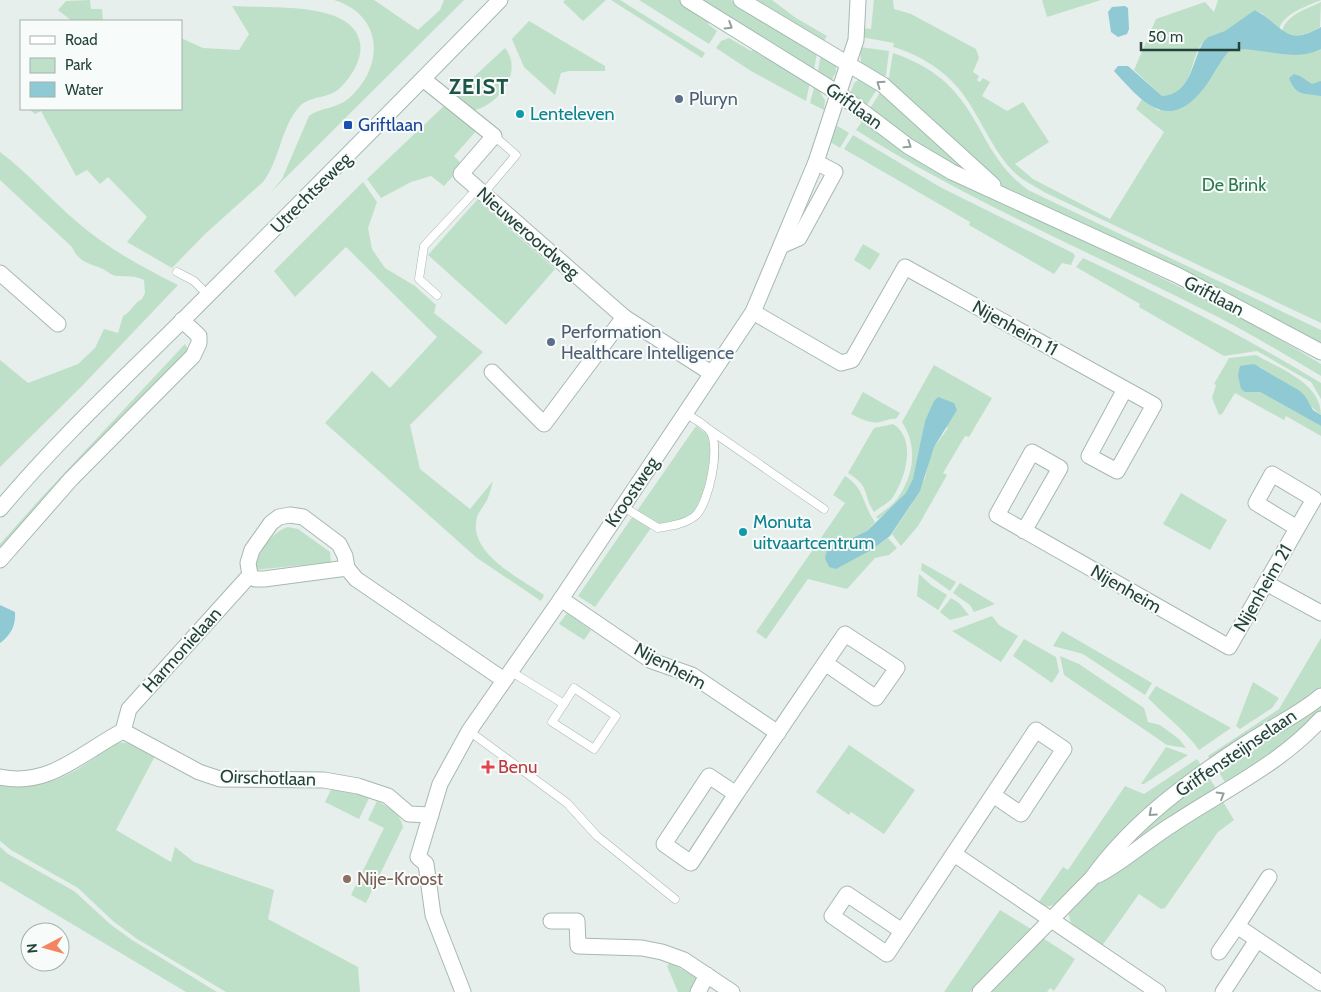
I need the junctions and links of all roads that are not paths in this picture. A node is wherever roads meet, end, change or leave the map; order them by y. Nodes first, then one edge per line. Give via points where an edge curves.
1 (500, 0) edge
2 (688, 0) edge
3 (741, 0) edge
4 (858, 0) edge
5 (848, 63) junction
6 (423, 79) junction
7 (838, 93) junction
8 (494, 136) junction
9 (816, 162) junction
10 (480, 191) junction
11 (1024, 205) junction
12 (781, 246) junction
13 (177, 272) dead end
14 (0, 273) edge
15 (208, 295) junction
16 (437, 295) dead end
17 (753, 312) junction
18 (624, 317) junction
19 (182, 320) junction
20 (58, 324) dead end
21 (1321, 352) edge
22 (492, 372) dead end
23 (711, 373) junction
24 (1125, 389) junction
25 (684, 413) junction
26 (710, 430) junction
27 (622, 506) junction
28 (0, 509) edge
29 (824, 509) dead end
30 (1297, 528) dead end
31 (1024, 531) junction
32 (0, 560) edge
33 (347, 568) junction
34 (250, 575) junction
35 (1266, 582) junction
36 (561, 599) junction
37 (1321, 614) edge
38 (1229, 647) joint
39 (825, 663) junction
40 (507, 675) junction
41 (1321, 696) edge
42 (564, 704) junction
43 (1321, 719) edge
44 (123, 731) junction
45 (469, 731) junction
46 (778, 733) junction
47 (0, 776) edge
48 (736, 794) junction
49 (993, 796) junction
50 (431, 815) junction
51 (954, 854) junction
52 (1269, 877) dead end
53 (1092, 878) junction
54 (675, 899) dead end
55 (1051, 918) junction
56 (551, 921) dead end
57 (1237, 926) junction
58 (902, 931) dead end
59 (1257, 940) junction
60 (1219, 952) dead end
61 (708, 975) junction
62 (1321, 983) edge
63 (1139, 986) edge
64 (463, 992) edge
65 (698, 992) edge
66 (732, 992) edge
67 (980, 992) edge
68 (1158, 992) edge
69 (1223, 992) edge

1 - 6 street, Utrechtseweg
2 -> 7 street, Griftlaan
3 - 5 street, Griftlaan
4 - 5 street, Kroostweg via 856,40
5 - 7 street, Kroostweg
11 -> 5 street, Griftlaan via 987,181 883,85
6 - 8 street
6 - 15 street, Utrechtseweg
7 - 9 street, Kroostweg
7 -> 11 street, Griftlaan via 908,146 952,172
8 - 10 street, Nieuweroordweg via 461,174
8 - 10 lane via 516,155
9 - 12 street, Kroostweg
9 - 12 street via 835,172 799,238
10 - 16 lane via 424,246 419,279
10 - 18 street, Nieuweroordweg
11 - 21 street, Griftlaan via 1179,276
12 - 17 street, Kroostweg
13 - 15 lane via 194,281
14 - 20 street
15 - 19 street, Utrechtseweg
17 - 23 street, Kroostweg
17 - 24 street, Nijenheim 11 via 841,363 852,360 905,267
18 - 22 street via 544,424
18 - 23 street, Nieuweroordweg
19 - 28 street, Utrechtseweg
19 - 32 street via 199,336 193,356 71,479
23 - 25 street, Kroostweg
24 - 24 street, Nijenheim 11 via 1154,405 1117,471 1089,456
25 - 26 lane
25 - 27 street, Kroostweg
26 - 27 lane via 716,444 713,467 708,489 696,515 679,524 658,528
26 - 29 lane
27 - 36 street, Kroostweg
30 - 35 street, Nijenheim 21
31 - 31 street, Nijenheim via 996,515 1032,452 1060,468
31 - 38 street, Nijenheim
33 - 34 street via 264,579
33 - 34 street via 339,544 303,517 290,515 271,524 252,550 248,563
33 - 40 street via 356,579
34 - 44 street, Harmonielaan via 129,709
35 - 37 street
35 - 38 street, Nijenheim 21
36 - 40 street, Kroostweg
36 - 46 street, Nijenheim via 652,661 692,675
39 - 39 street via 876,698 897,668 844,634
39 - 46 street
40 - 42 lane
40 - 45 street, Kroostweg
41 -> 53 street, Griffensteijnselaan via 1170,797 1104,860
42 - 42 lane via 552,722 594,750 616,716 574,688
53 -> 43 street, Griffensteijnselaan via 1278,759 1300,742
44 - 47 street via 68,766 46,775 29,779
44 - 50 street, Oirschotlaan via 199,772 220,778 324,780 388,796 409,814
45 - 50 street, Kroostweg via 440,784
45 - 54 lane via 567,803 597,836
46 - 48 street
48 - 48 street via 709,776 664,844 691,863
49 - 49 street via 1021,814 1064,748 1036,730
49 - 51 street
50 - 64 street, Kroostweg via 418,857 426,864 433,915
51 - 55 street
51 - 58 street
52 - 57 street
53 - 55 street, Griffensteijnselaan
55 - 63 street
55 - 67 street, Griffensteijnselaan
56 - 61 street via 577,921 578,946 642,948 662,952 684,960
57 - 59 street
57 - 60 street
59 - 62 street
59 - 69 street
61 - 65 street
61 - 66 street
63 - 68 street

